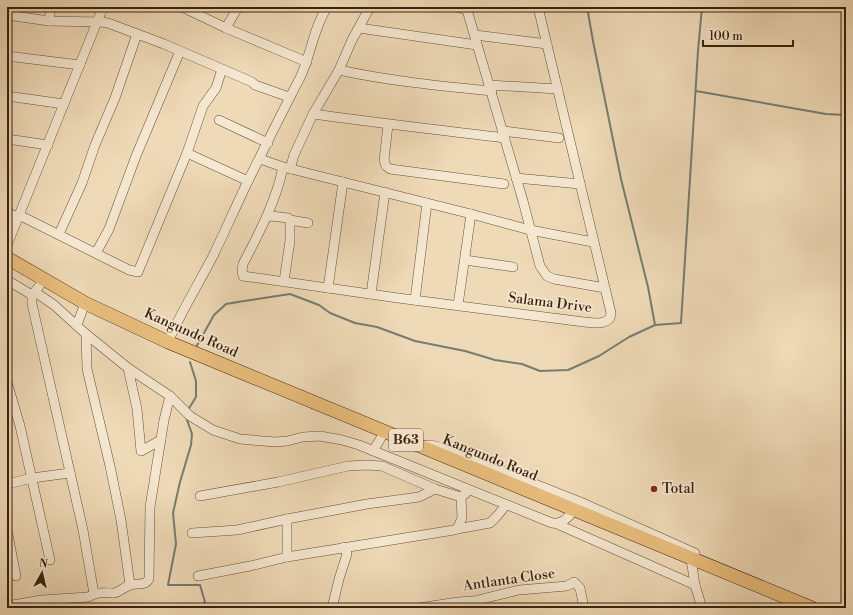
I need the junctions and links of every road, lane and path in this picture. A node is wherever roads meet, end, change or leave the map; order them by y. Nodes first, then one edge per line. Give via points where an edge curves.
1 (51, 7) edge
2 (103, 7) edge
3 (182, 7) edge
4 (238, 7) edge
5 (327, 7) edge
6 (370, 7) edge
7 (456, 7) edge
8 (538, 7) edge
9 (467, 8) edge
10 (192, 9) edge
11 (7, 15) edge
12 (49, 21) junction
13 (97, 22) junction
14 (226, 28) junction
15 (359, 28) junction
16 (137, 34) junction
17 (476, 40) junction
18 (547, 44) junction
19 (180, 51) junction
20 (7, 56) edge
21 (307, 62) junction
22 (80, 66) junction
23 (222, 69) junction
24 (339, 70) junction
25 (491, 88) junction
26 (558, 89) junction
27 (7, 96) edge
28 (289, 97) junction
29 (64, 104) junction
30 (313, 114) junction
31 (219, 120) dead end
32 (388, 125) junction
33 (504, 135) junction
34 (559, 138) dead end
35 (7, 139) edge
36 (268, 142) junction
37 (48, 145) junction
38 (187, 153) junction
39 (260, 159) junction
40 (287, 168) junction
41 (516, 178) junction
42 (248, 181) junction
43 (343, 182) junction
44 (504, 184) dead end
45 (580, 184) junction
46 (385, 192) junction
47 (427, 203) junction
48 (7, 212) edge
49 (471, 214) junction
50 (18, 216) junction
51 (267, 217) junction
52 (290, 220) junction
53 (308, 223) dead end
54 (530, 230) junction
55 (59, 234) junction
56 (593, 242) junction
57 (7, 246) edge
58 (96, 253) junction
59 (7, 258) edge
60 (465, 260) junction
61 (513, 267) dead end
62 (7, 280) edge
63 (44, 280) junction
64 (284, 281) junction
65 (328, 288) junction
66 (604, 288) junction
67 (34, 293) junction
68 (70, 294) junction
69 (371, 294) junction
70 (415, 300) junction
71 (85, 303) junction
72 (54, 305) junction
73 (458, 305) junction
74 (77, 325) junction
75 (86, 334) junction
76 (168, 342) junction
77 (128, 368) junction
78 (7, 382) edge
79 (170, 396) junction
80 (385, 431) junction
81 (161, 440) junction
82 (417, 445) junction
83 (373, 451) junction
84 (70, 473) junction
85 (32, 478) junction
86 (7, 484) edge
87 (435, 489) junction
88 (469, 490) junction
89 (200, 496) dead end
90 (461, 497) junction
91 (506, 505) junction
92 (575, 510) junction
93 (287, 518) junction
94 (557, 524) junction
95 (457, 529) junction
96 (7, 530) edge
97 (192, 532) dead end
98 (344, 548) junction
99 (287, 557) junction
100 (50, 560) dead end
101 (695, 560) junction
102 (16, 576) dead end
103 (198, 576) dead end
104 (130, 585) junction
105 (695, 585) junction
106 (94, 594) junction
107 (475, 605) edge
108 (7, 606) edge
109 (332, 608) edge
110 (419, 608) edge
111 (584, 608) edge
112 (702, 608) edge
113 (812, 608) edge

1 - 12 street
2 - 13 street
3 - 10 street
4 - 14 street
5 - 21 street via 315,33
6 - 15 street
7 - 9 street
8 - 18 street, Salama Drive
9 - 17 street
10 - 14 street
11 - 12 street
12 - 13 street
13 - 16 street via 108,23
13 - 22 street
14 - 21 street
15 - 17 street
15 - 24 street
16 - 19 street
16 - 55 street via 82,183
17 - 18 street
17 - 25 street
18 - 26 street, Salama Drive
19 - 23 street
19 - 58 street via 109,229
20 - 22 street
21 - 28 street
22 - 29 street
23 - 28 street via 255,85
23 - 38 street via 216,88 203,106
24 - 25 street via 433,85
24 - 30 street
25 - 26 street
25 - 33 street
26 - 45 street, Salama Drive
27 - 29 street
28 - 36 street
29 - 37 street
30 - 32 street
30 - 40 street
31 - 36 street
32 - 33 street
32 - 44 street via 384,160 390,169
33 - 34 street
33 - 41 street
35 - 37 street
36 - 39 street
37 - 50 street
38 - 42 street
38 - 58 street via 138,272
39 - 40 street
39 - 42 street
40 - 43 street
40 - 51 street
41 - 45 street
41 - 54 street
42 - 76 street
43 - 46 street
43 - 65 street
45 - 56 street, Salama Drive
46 - 47 street
46 - 69 street
47 - 49 street
47 - 70 street
48 - 50 street
49 - 54 street
49 - 60 street
50 - 55 street
50 - 57 street
51 - 52 street
51 - 64 street, Salama Drive via 243,264 243,276
52 - 53 street
52 - 64 street via 290,241
54 - 56 street
54 - 66 street via 540,266 547,276
55 - 58 street
56 - 66 street, Salama Drive
59 - 63 highway, Kangundo Road / B63
60 - 61 street
60 - 73 street
62 - 67 street
63 - 67 street
63 - 68 highway, Kangundo Road / B63
64 - 65 street, Salama Drive
65 - 69 street, Salama Drive
66 - 73 street, Salama Drive via 610,313 607,322 598,323
67 - 72 street
67 - 84 street via 32,304
68 - 71 highway, Kangundo Road / B63
68 - 72 street
69 - 70 street, Salama Drive
70 - 73 street, Salama Drive
71 - 74 street
71 - 76 highway, Kangundo Road / B63
72 - 74 street
74 - 75 street
75 - 77 street
75 - 104 street via 87,369 120,513
76 - 80 highway, Kangundo Road / B63
77 - 79 street
77 - 81 street via 142,450
78 - 85 street
79 - 81 street
79 - 83 street via 190,416 213,430 240,439 275,442 320,436 342,440
80 - 82 highway, Kangundo Road / B63
80 - 83 street
81 - 104 street via 150,507 149,579 144,583
82 - 92 highway, Kangundo Road / B63
82 - 101 street via 444,448 565,496 694,552 698,556
83 - 88 street
84 - 85 street
84 - 106 street
85 - 86 street
85 - 100 street
87 - 89 street via 382,466 365,464
87 - 90 street
87 - 93 street via 419,497
88 - 90 street
88 - 91 street
90 - 95 street via 463,511
91 - 94 street
91 - 95 street via 490,523
92 - 94 street via 566,520
92 - 101 highway, Kangundo Road / B63
93 - 97 street via 237,530
93 - 99 street
94 - 105 street
95 - 98 street
96 - 102 street
98 - 99 street
98 - 109 street via 346,554
99 - 103 street
101 - 105 street
101 - 113 highway, Kangundo Road / B63
104 - 106 street via 116,593
105 - 112 street
106 - 108 street
107 - 110 street, Antlanta Close via 458,602
107 - 111 street, Antlanta Close via 519,590 566,586 574,582 580,588

